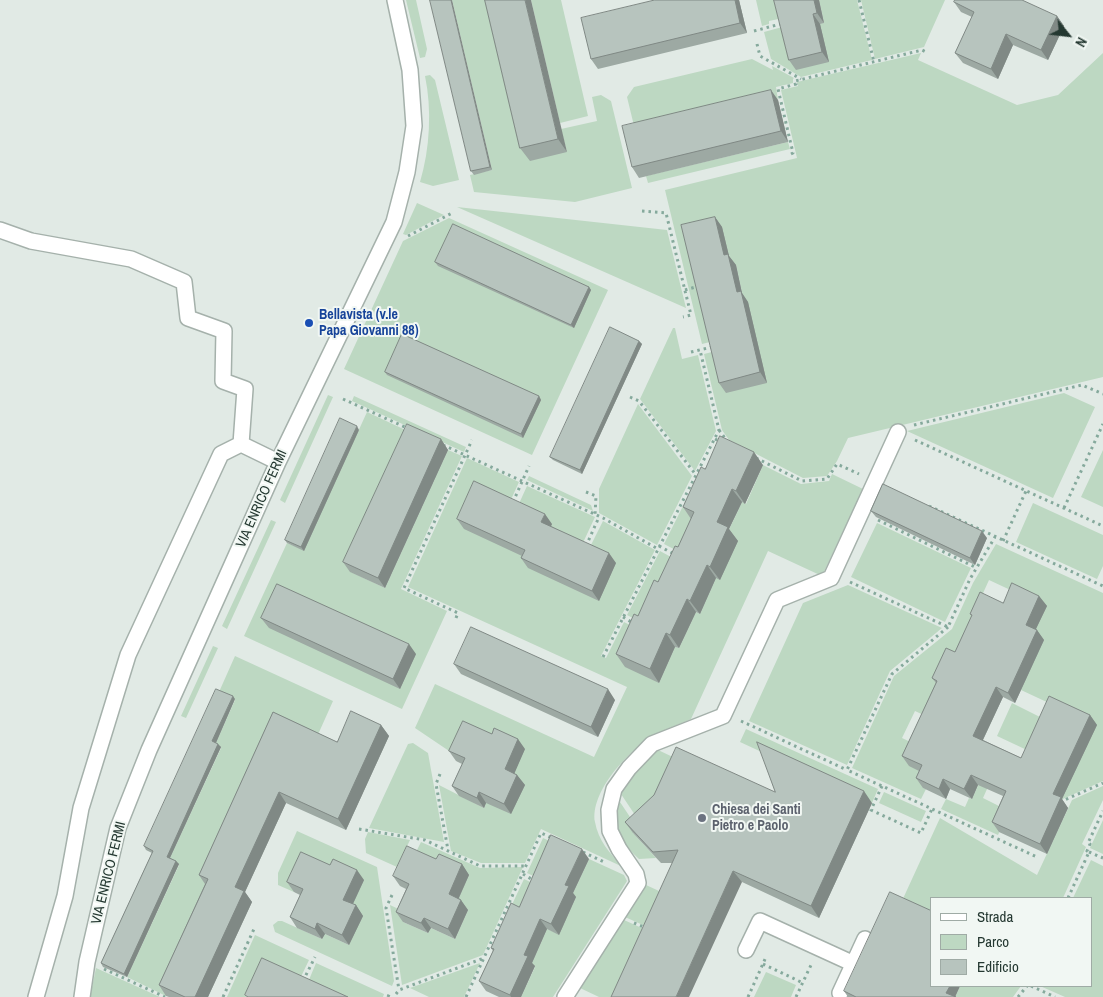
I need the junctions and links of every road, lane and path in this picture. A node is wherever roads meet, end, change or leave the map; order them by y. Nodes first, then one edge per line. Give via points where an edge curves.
1 (395, 0) edge
2 (859, 0) edge
3 (785, 23) edge
4 (754, 30) dead end
5 (757, 44) dead end
6 (928, 53) dead end
7 (874, 62) junction
8 (801, 79) junction
9 (791, 154) dead end
10 (642, 210) dead end
11 (454, 212) dead end
12 (0, 230) edge
13 (390, 232) junction
14 (704, 285) edge
15 (685, 290) junction
16 (683, 317) dead end
17 (715, 346) edge
18 (700, 350) junction
19 (691, 352) dead end
20 (1103, 394) edge
21 (630, 397) dead end
22 (343, 399) dead end
23 (1103, 424) edge
24 (719, 430) junction
25 (413, 431) edge
26 (898, 432) junction
27 (715, 439) junction
28 (472, 440) dead end
29 (439, 443) edge
30 (241, 444) junction
31 (748, 454) edge
32 (466, 455) junction
33 (278, 462) junction
34 (529, 466) dead end
35 (695, 476) junction
36 (702, 480) edge
37 (522, 481) junction
38 (876, 482) junction
39 (1026, 491) junction
40 (586, 492) dead end
41 (920, 502) edge
42 (512, 506) edge
43 (1064, 508) junction
44 (862, 512) junction
45 (597, 516) junction
46 (1103, 526) edge
47 (995, 537) junction
48 (1004, 541) junction
49 (659, 547) junction
50 (585, 549) edge
51 (676, 555) edge
52 (977, 568) junction
53 (833, 574) junction
54 (1103, 586) edge
55 (623, 617) junction
56 (456, 618) dead end
57 (636, 624) edge
58 (948, 627) junction
59 (603, 657) dead end
60 (724, 714) junction
61 (847, 770) junction
62 (440, 774) dead end
63 (1103, 783) edge
64 (882, 786) junction
65 (1058, 803) edge
66 (932, 809) junction
67 (1103, 811) edge
68 (359, 828) dead end
69 (559, 841) edge
70 (576, 849) edge
71 (448, 851) junction
72 (1089, 852) junction
73 (1037, 857) edge
74 (1103, 858) edge
75 (526, 866) junction
76 (522, 874) junction
77 (636, 877) junction
78 (541, 883) edge
79 (392, 895) dead end
80 (1068, 897) edge
81 (254, 929) dead end
82 (779, 930) junction
83 (865, 939) dead end
84 (489, 947) junction
85 (819, 948) junction
86 (495, 950) edge
87 (746, 950) dead end
88 (315, 957) dead end
89 (484, 958) junction
90 (87, 962) junction
91 (763, 964) junction
92 (854, 964) junction
93 (803, 983) junction
94 (302, 985) edge
95 (1026, 987) edge
96 (1033, 987) edge
97 (399, 990) junction
98 (390, 992) dead end
99 (840, 993) dead end
100 (396, 994) dead end
101 (36, 997) edge
102 (82, 997) edge
103 (165, 997) edge
104 (223, 997) edge
105 (388, 997) edge
106 (466, 997) edge
107 (565, 997) edge
108 (748, 997) edge
109 (796, 997) edge
110 (1018, 997) edge
111 (1055, 997) edge

1 - 13 street, VIA ENRICO FERMI via 410,70 414,126 403,189
2 - 7 path
3 - 4 path
5 - 8 path via 760,56
6 - 7 path via 922,50
7 - 8 path
8 - 9 path via 795,81 796,84 778,88
10 - 15 path via 666,213
11 - 13 path via 404,238
12 - 30 street via 31,241 131,259 184,282 188,318 224,331 223,381 245,389
13 - 33 street, VIA ENRICO FERMI
14 - 15 path
15 - 16 path via 691,315
17 - 18 path
18 - 19 path
18 - 24 path
20 - 26 path via 1082,384
21 - 35 path via 639,401
22 - 25 path
23 - 43 path
24 - 27 path
24 - 27 path via 730,446
26 - 38 street
26 - 39 path
27 - 35 path
28 - 32 path
29 - 32 path
30 - 33 street
30 - 101 street via 221,454 128,655 81,808 65,896
31 - 38 path via 802,481 827,479 837,464
32 - 37 path
32 - 56 path via 404,588 458,613
33 - 90 street, VIA ENRICO FERMI via 149,750 118,828
34 - 37 path
35 - 36 path
35 - 49 path
37 - 42 path
37 - 45 path
38 - 44 street
39 - 43 path
39 - 48 path
40 - 45 path via 596,496
41 - 47 path
43 - 46 path
44 - 52 path
44 - 53 street
45 - 49 path
45 - 50 path
47 - 48 path
47 - 52 path
48 - 54 path
49 - 51 path
49 - 55 path
52 - 58 path
53 - 58 path
53 - 60 street via 831,578 776,600
55 - 57 path
55 - 59 path
58 - 61 path via 892,674
60 - 61 path
60 - 77 street via 652,744 614,789 609,810 610,831
61 - 64 path
62 - 71 path via 436,784
63 - 65 path
64 - 66 path
64 - 66 path via 871,810 921,833
66 - 73 path
67 - 72 path via 1088,843
68 - 71 path via 425,840
69 - 75 path via 541,833
70 - 77 path
71 - 75 path via 480,866
72 - 74 path
72 - 80 path
75 - 76 path
76 - 78 path
76 - 84 path
77 - 107 street via 638,883
79 - 97 path via 386,908
81 - 104 path
82 - 85 street
82 - 87 street via 760,921
82 - 91 path
83 - 92 street
84 - 86 path
84 - 89 path
85 - 92 street
85 - 93 path
88 - 94 path
89 - 97 path
89 - 106 path
90 - 102 street, VIA ENRICO FERMI
90 - 103 path
91 - 93 path
91 - 108 path
92 - 99 street
93 - 109 path
95 - 110 path
96 - 111 path
97 - 100 path
98 - 105 path

